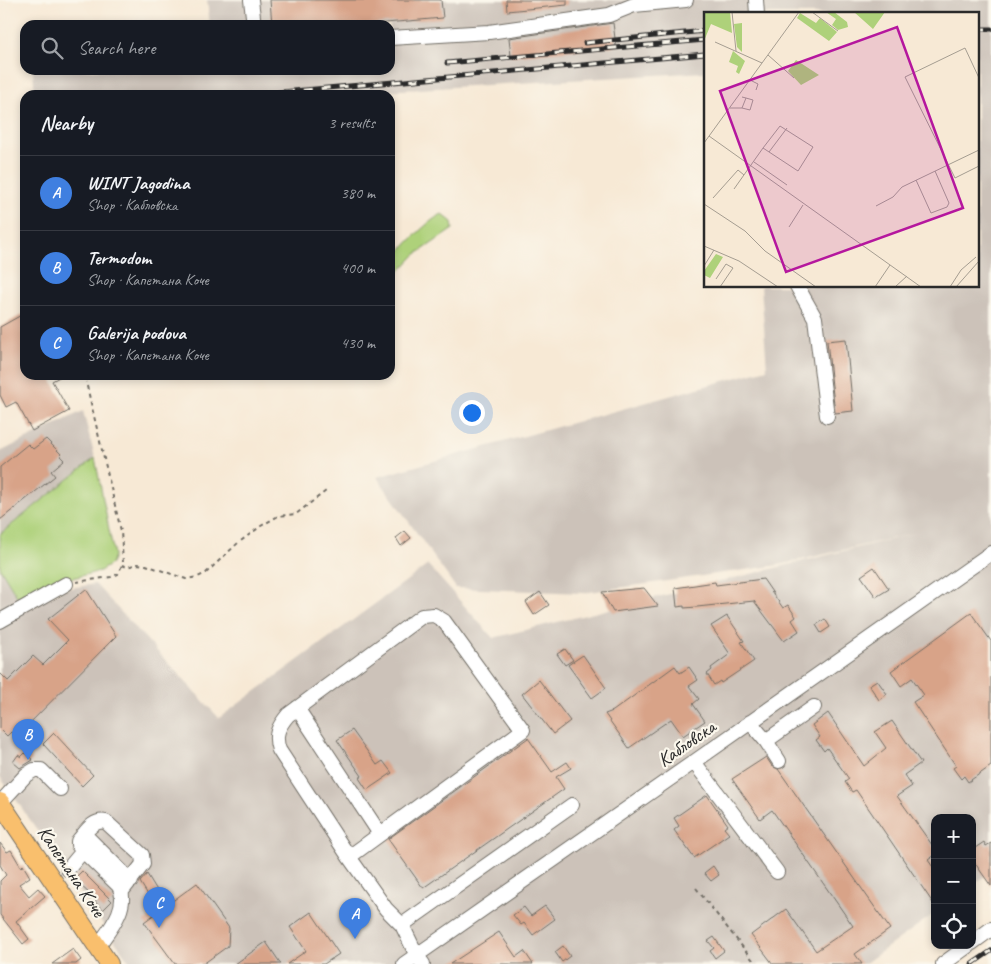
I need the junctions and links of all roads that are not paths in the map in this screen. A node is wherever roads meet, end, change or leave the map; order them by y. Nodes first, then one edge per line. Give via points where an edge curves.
1 (251, 0) edge
2 (686, 0) edge
3 (253, 20) edge
4 (395, 38) edge
5 (798, 288) edge
6 (827, 416) dead end
7 (991, 553) edge
8 (66, 584) road end
9 (0, 621) edge
10 (814, 707) dead end
11 (297, 708) junction
12 (750, 722) junction
13 (766, 741) junction
14 (778, 761) dead end
15 (694, 762) junction
16 (60, 788) dead end
17 (0, 802) edge
18 (572, 805) dead end
19 (84, 834) junction
20 (380, 834) junction
21 (83, 851) junction
22 (349, 856) junction
23 (68, 869) dead end
24 (777, 872) dead end
25 (126, 886) junction
26 (402, 925) junction
27 (991, 929) edge
28 (976, 940) edge
29 (98, 946) junction
30 (955, 950) edge
31 (420, 960) edge
32 (110, 964) edge
33 (404, 964) edge
34 (943, 964) edge

1 - 3 street
2 - 4 street via 634,5 609,15 489,32
5 - 6 street via 815,318
7 - 12 street, Кабловска
8 - 9 street
10 - 13 street
11 - 20 street
11 - 20 street via 422,616 434,615 444,621 523,730
11 - 22 street via 278,727 275,740
12 - 13 street
12 - 15 street, Кабловска
13 - 14 street
15 - 24 street
15 - 31 street, Кабловска
16 - 17 street via 41,770 34,770
17 - 29 main road, Капетана Коче
18 - 26 street
19 - 21 street via 78,841
19 - 25 street
19 - 25 street via 93,824 106,822 142,855 143,864
20 - 22 street
21 - 23 street
21 - 25 street via 119,886
22 - 26 street via 386,909
25 - 29 street via 118,916
26 - 31 street
27 - 28 street
29 - 32 main road, Капетана Коче
30 - 34 street
31 - 33 street, Кабловска

